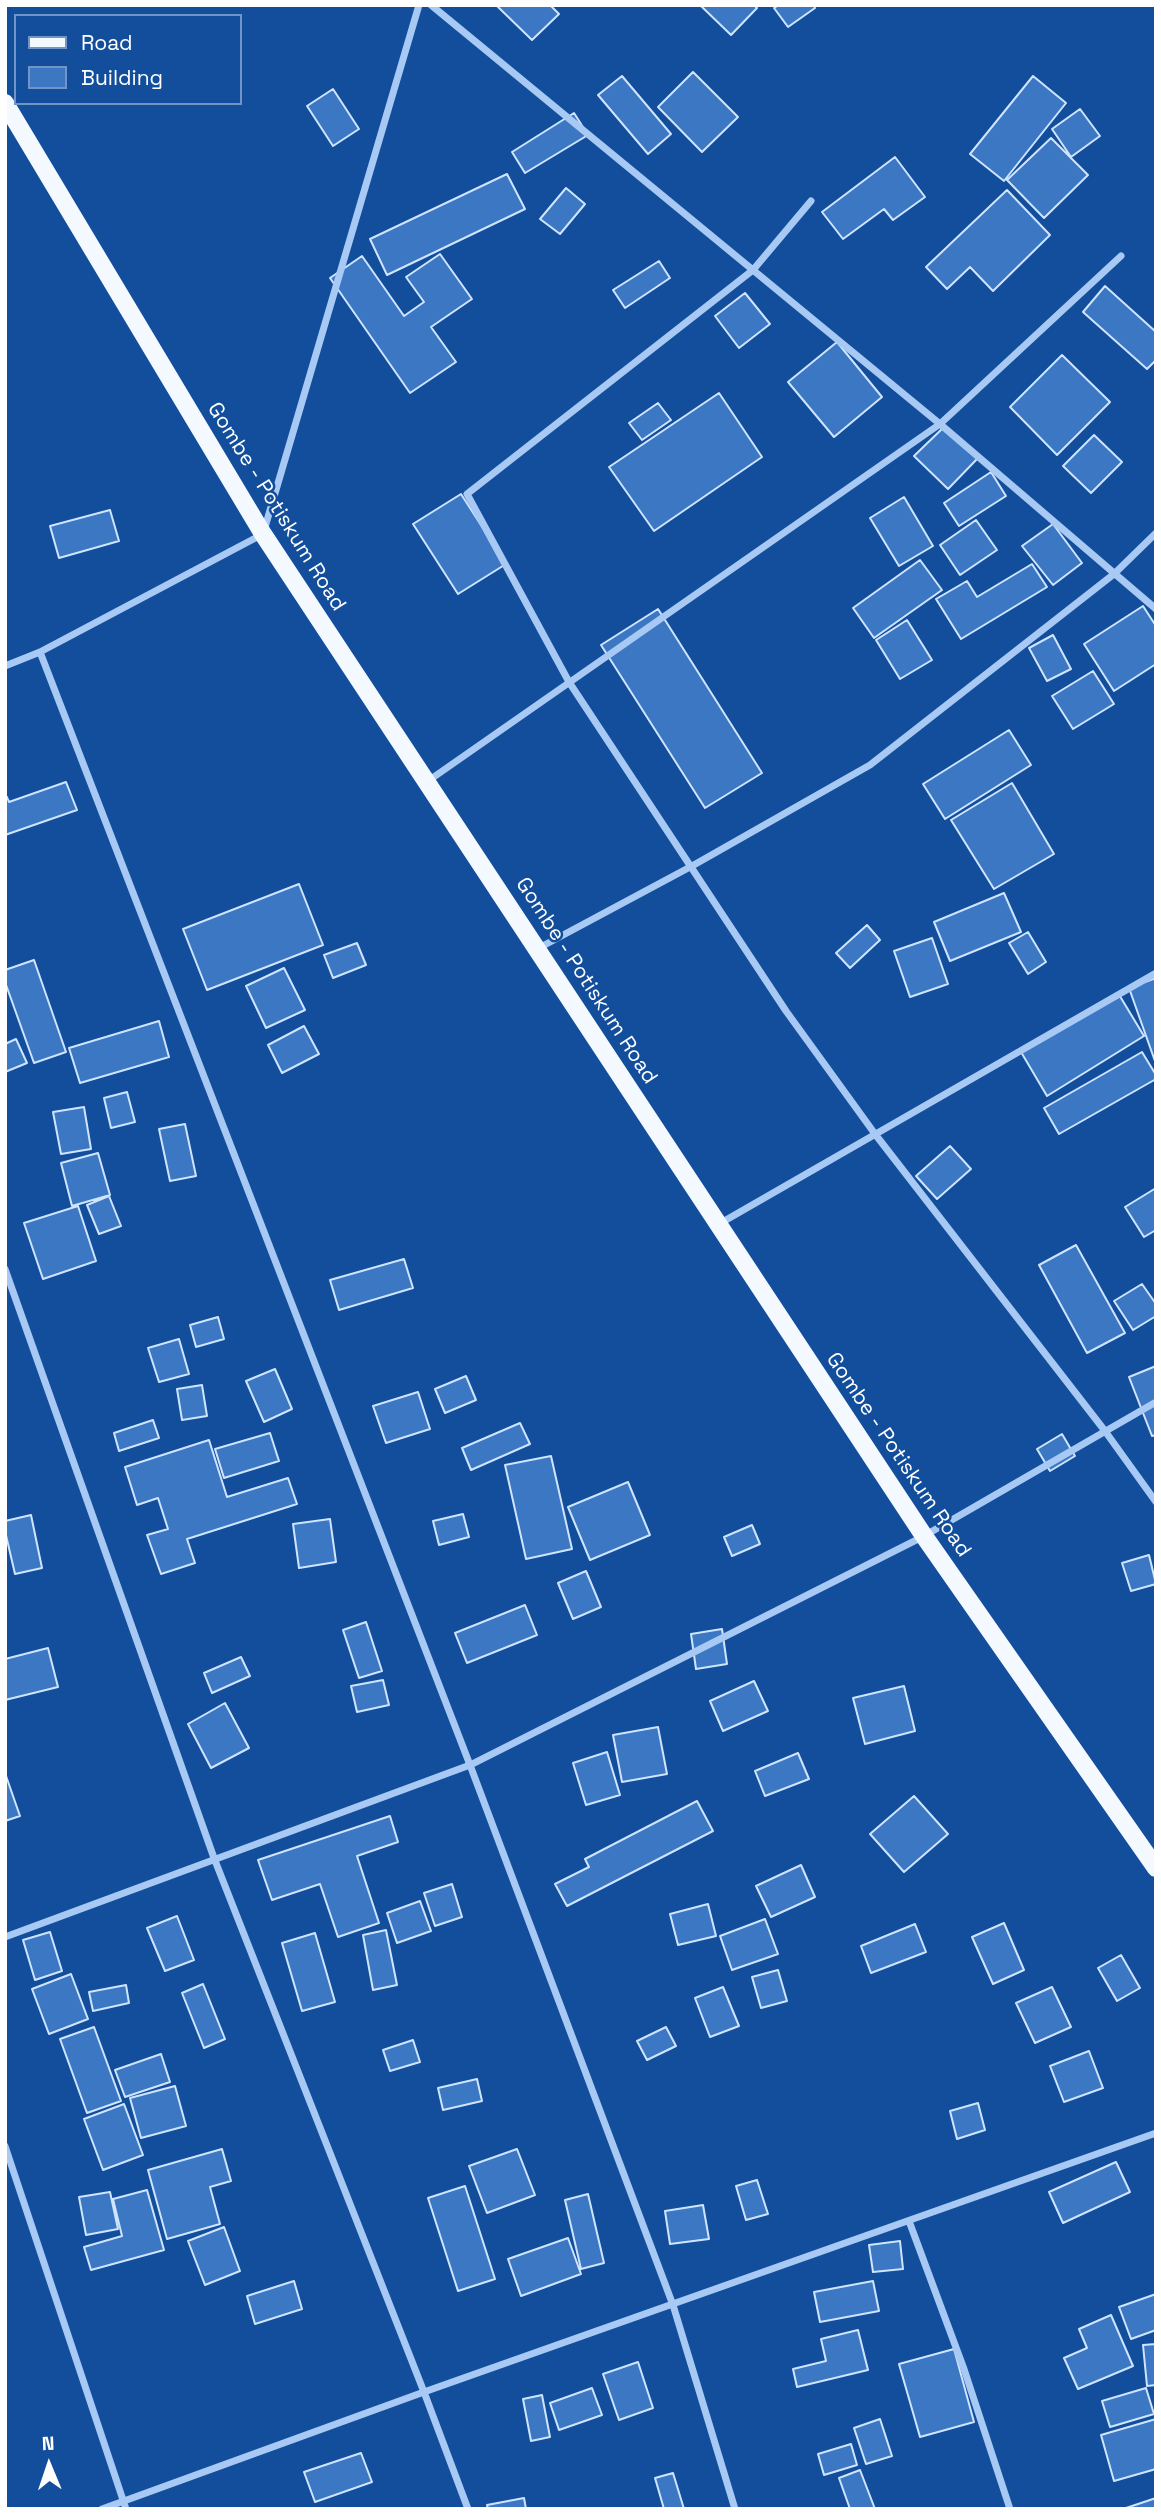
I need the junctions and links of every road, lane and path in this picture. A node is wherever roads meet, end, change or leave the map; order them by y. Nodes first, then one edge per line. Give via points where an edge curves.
1 (419, 5) edge
2 (431, 5) edge
3 (5, 103) edge
4 (811, 201) dead end
5 (1121, 256) dead end
6 (753, 270) junction
7 (940, 424) junction
8 (1156, 533) edge
9 (263, 534) junction
10 (1114, 574) junction
11 (1156, 609) edge
12 (40, 652) junction
13 (5, 666) edge
14 (569, 682) junction
15 (427, 781) junction
16 (692, 866) junction
17 (537, 950) junction
18 (1156, 973) edge
19 (875, 1134) junction
20 (719, 1224) junction
21 (5, 1269) edge
22 (1156, 1402) edge
23 (1105, 1431) junction
24 (1156, 1502) edge
25 (923, 1536) junction
26 (470, 1765) junction
27 (214, 1858) junction
28 (1156, 1868) edge
29 (5, 1937) edge
30 (1156, 2133) edge
31 (5, 2146) edge
32 (909, 2221) junction
33 (673, 2305) junction
34 (424, 2392) junction
35 (124, 2505) edge
36 (102, 2509) edge
37 (468, 2509) edge
38 (735, 2509) edge
39 (1010, 2509) edge

1 - 9 street
2 - 6 street
3 - 9 main road, Gombe - Potiskum Road
4 - 6 street
5 - 7 street
6 - 7 street
6 - 14 street via 467,494
7 - 10 street
7 - 14 street
8 - 10 street
9 - 12 street
9 - 15 main road, Gombe - Potiskum Road
10 - 11 street
10 - 16 street via 870,765
12 - 13 street
12 - 26 street
14 - 15 street
14 - 16 street
15 - 17 main road, Gombe - Potiskum Road
16 - 17 street
16 - 19 street via 786,1011
17 - 20 main road, Gombe - Potiskum Road
18 - 19 street
19 - 20 street
19 - 23 street
20 - 25 main road, Gombe - Potiskum Road
21 - 27 street
22 - 23 street
23 - 24 street
23 - 25 street
25 - 26 street
25 - 28 main road, Gombe - Potiskum Road
26 - 27 street
26 - 33 street
27 - 29 street
27 - 34 street
30 - 32 street
31 - 35 street
32 - 33 street
32 - 39 street
33 - 34 street
33 - 38 street
34 - 35 street
34 - 37 street
35 - 36 street

